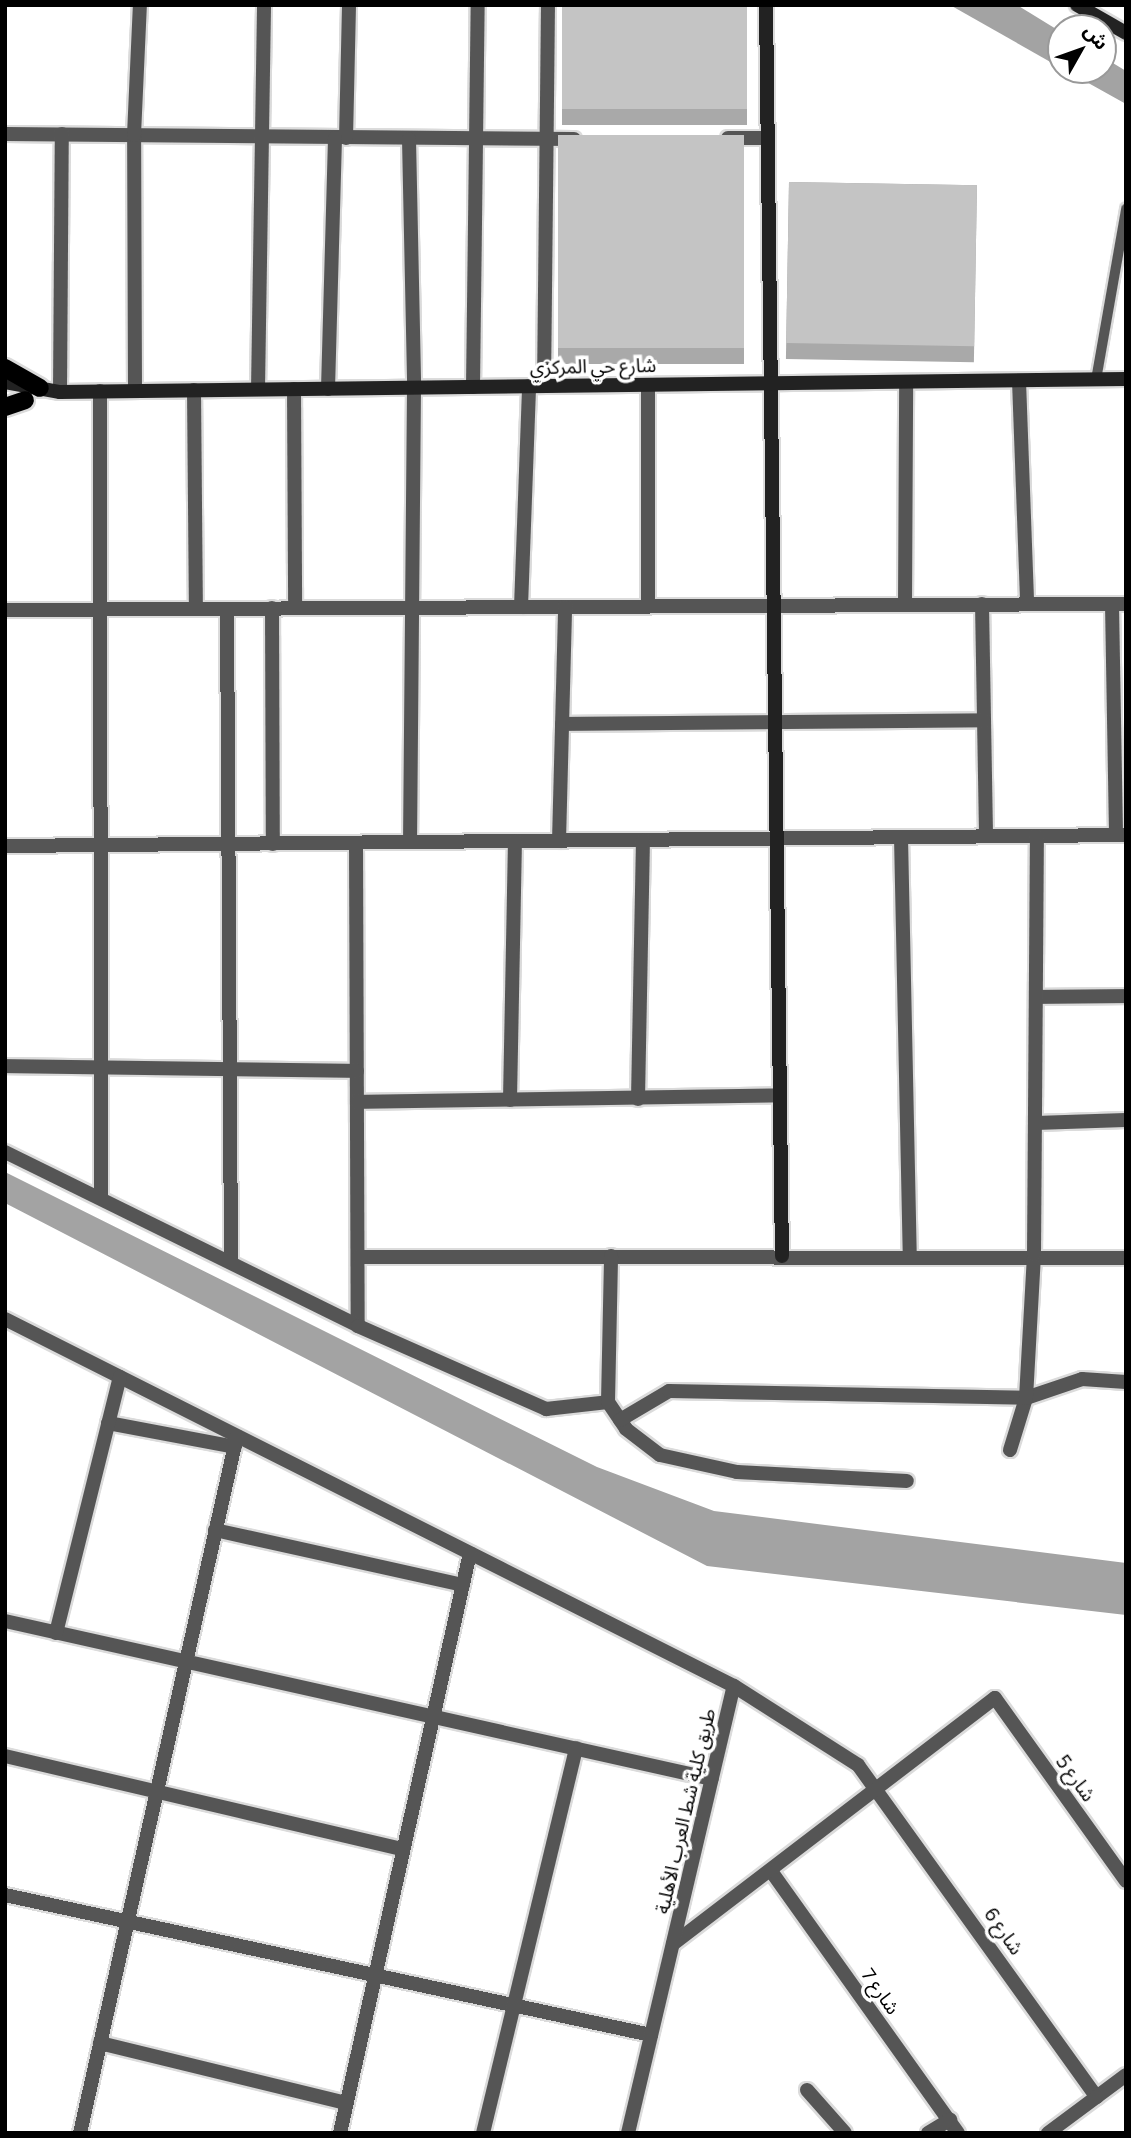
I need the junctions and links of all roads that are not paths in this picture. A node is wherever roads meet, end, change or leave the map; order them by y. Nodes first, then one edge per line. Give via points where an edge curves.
1 (140, 5) edge
2 (264, 5) edge
3 (349, 5) edge
4 (478, 5) edge
5 (548, 5) edge
6 (766, 5) edge
7 (1077, 5) edge
8 (1126, 33) edge
9 (5, 134) edge
10 (62, 134) junction
11 (134, 135) junction
12 (260, 137) junction
13 (340, 138) junction
14 (712, 138) edge
15 (768, 138) junction
16 (409, 139) junction
17 (546, 139) junction
18 (588, 139) edge
19 (477, 140) junction
20 (1126, 209) edge
21 (5, 368) edge
22 (1126, 379) edge
23 (1019, 380) junction
24 (1096, 380) junction
25 (5, 382) edge
26 (906, 382) junction
27 (772, 384) junction
28 (648, 385) junction
29 (536, 386) junction
30 (473, 387) junction
31 (40, 388) junction
32 (328, 388) junction
33 (414, 388) junction
34 (258, 389) junction
35 (294, 389) junction
36 (194, 390) junction
37 (100, 391) junction
38 (135, 391) junction
39 (60, 392) junction
40 (25, 400) joint
41 (5, 405) edge
42 (982, 604) junction
43 (1027, 604) junction
44 (1119, 604) edge
45 (905, 605) junction
46 (648, 606) junction
47 (774, 606) junction
48 (411, 607) junction
49 (521, 607) junction
50 (565, 607) junction
51 (227, 608) junction
52 (272, 608) junction
53 (295, 608) junction
54 (101, 609) junction
55 (196, 609) junction
56 (5, 610) edge
57 (984, 720) junction
58 (776, 722) junction
59 (562, 724) junction
60 (1121, 835) edge
61 (986, 836) junction
62 (1037, 836) junction
63 (901, 837) junction
64 (777, 838) junction
65 (643, 840) junction
66 (515, 841) junction
67 (559, 841) junction
68 (410, 842) junction
69 (356, 843) junction
70 (229, 844) junction
71 (272, 844) junction
72 (5, 846) edge
73 (101, 846) junction
74 (1036, 996) junction
75 (1126, 996) edge
76 (5, 1066) edge
77 (101, 1068) junction
78 (230, 1069) junction
79 (357, 1071) junction
80 (780, 1095) junction
81 (638, 1099) junction
82 (510, 1100) junction
83 (357, 1102) junction
84 (1126, 1120) edge
85 (1035, 1123) junction
86 (5, 1152) edge
87 (101, 1198) junction
88 (910, 1255) junction
89 (1034, 1255) junction
90 (611, 1256) junction
91 (782, 1256) junction
92 (359, 1257) junction
93 (1126, 1258) edge
94 (231, 1262) junction
95 (5, 1319) edge
96 (358, 1326) junction
97 (120, 1377) junction
98 (1126, 1382) edge
99 (1026, 1398) junction
100 (608, 1402) junction
101 (620, 1420) junction
102 (108, 1423) junction
103 (236, 1442) junction
104 (1010, 1450) dead end
105 (907, 1481) dead end
106 (215, 1530) junction
107 (470, 1553) junction
108 (463, 1585) junction
109 (5, 1621) edge
110 (56, 1633) junction
111 (184, 1662) junction
112 (734, 1686) junction
113 (995, 1698) joint
114 (432, 1716) junction
115 (576, 1748) junction
116 (5, 1756) edge
117 (712, 1779) junction
118 (879, 1788) junction
119 (156, 1789) junction
120 (402, 1849) junction
121 (1121, 1865) edge
122 (772, 1871) junction
123 (1126, 1881) edge
124 (5, 1895) edge
125 (127, 1921) junction
126 (673, 1944) junction
127 (374, 1975) junction
128 (513, 2006) junction
129 (651, 2035) junction
130 (100, 2043) junction
131 (1126, 2076) edge
132 (807, 2090) dead end
133 (1097, 2097) junction
134 (346, 2103) junction
135 (950, 2120) junction
136 (80, 2133) edge
137 (340, 2133) edge
138 (483, 2133) edge
139 (628, 2133) edge
140 (845, 2133) edge
141 (928, 2133) edge
142 (958, 2133) edge
143 (1048, 2133) edge

1 - 11 street
2 - 12 street
3 - 13 street
4 - 19 street
5 - 17 street
6 - 15 street
7 - 8 street
9 - 10 street
10 - 11 street
10 - 39 street
11 - 12 street
11 - 38 street
12 - 13 street
12 - 34 street
13 - 16 street
13 - 32 street
14 - 15 street
15 - 27 street
16 - 19 street
16 - 33 street
17 - 18 street
17 - 19 street
17 - 29 street
19 - 30 street
20 - 24 lane
21 - 31 main road
22 - 24 street, شارع حي المركزي
23 - 24 street, شارع حي المركزي
23 - 26 street, شارع حي المركزي
23 - 43 street
25 - 31 street, شارع حي المركزي
26 - 27 street, شارع حي المركزي
26 - 45 street
27 - 28 street, شارع حي المركزي
27 - 47 street
28 - 29 street, شارع حي المركزي
28 - 46 street
29 - 30 street, شارع حي المركزي
29 - 49 street
30 - 33 street, شارع حي المركزي
31 - 39 street, شارع حي المركزي
32 - 33 street, شارع حي المركزي
32 - 35 street, شارع حي المركزي
33 - 48 street
34 - 35 street, شارع حي المركزي
34 - 36 street, شارع حي المركزي
35 - 53 street
36 - 38 street, شارع حي المركزي
36 - 55 street
37 - 38 street, شارع حي المركزي
37 - 39 street, شارع حي المركزي
37 - 54 street
39 - 40 street, شارع حي المركزي
40 - 41 main road
42 - 43 street
42 - 45 street
42 - 57 street
43 - 44 street
44 - 60 street
45 - 47 street
46 - 47 street
46 - 50 street
47 - 58 street
48 - 49 street
48 - 53 street
48 - 68 street
49 - 50 street
50 - 59 street
51 - 52 street
51 - 55 street
51 - 70 street
52 - 53 street
52 - 71 street
54 - 55 street
54 - 56 street
54 - 73 street
57 - 58 street
57 - 61 street
58 - 59 street
58 - 64 street
59 - 67 street
60 - 62 street
61 - 62 street
61 - 63 street
62 - 74 street
63 - 64 street
63 - 88 street
64 - 65 street
64 - 80 street
65 - 67 street
65 - 81 street
66 - 67 street
66 - 68 street
66 - 82 street
68 - 69 street
69 - 71 street
69 - 79 street
70 - 71 street
70 - 73 street
70 - 78 street
72 - 73 street
73 - 77 street
74 - 75 street
74 - 85 street
76 - 77 street
77 - 78 street
77 - 87 street
78 - 79 street
78 - 94 street
79 - 83 street
80 - 81 street
80 - 91 street
81 - 82 street
82 - 83 street
83 - 92 street
84 - 85 street
85 - 89 street
86 - 87 street
87 - 94 street
88 - 89 street
88 - 91 street
89 - 93 street
89 - 99 street
90 - 91 street
90 - 92 street
90 - 100 street
92 - 96 street
94 - 96 street
95 - 97 street, شارع 6
96 - 100 street via 546,1409
97 - 102 street
97 - 103 street, شارع 6
98 - 99 street via 1082,1379
99 - 101 street via 669,1391
99 - 104 street
100 - 101 street
101 - 105 street via 660,1455 737,1472
102 - 103 street
102 - 110 street
103 - 106 street
103 - 107 street, شارع 6
106 - 108 street
106 - 111 street
107 - 108 street
107 - 112 street, شارع 6
108 - 114 street
109 - 110 street
110 - 111 street
111 - 114 street
111 - 119 street
112 - 117 street, طريق كلية شط العرب الأهلية
112 - 118 street, شارع 6 via 858,1765
113 - 118 street, طريق كلية شط العرب الأهلية
113 - 121 street, شارع 5
114 - 115 street
114 - 120 street
115 - 117 street
115 - 128 street
116 - 119 street
117 - 126 street, طريق كلية شط العرب الأهلية
118 - 122 street, طريق كلية شط العرب الأهلية
118 - 133 street, شارع 6
119 - 120 street
119 - 125 street
120 - 127 street
121 - 123 street, شارع 5
122 - 126 street, طريق كلية شط العرب الأهلية
122 - 135 street, شارع 7
124 - 125 street
125 - 127 street
125 - 130 street
126 - 129 street, طريق كلية شط العرب الأهلية
127 - 128 street
127 - 134 street
128 - 129 street
128 - 138 street
129 - 139 street, طريق كلية شط العرب الأهلية
130 - 134 street
130 - 136 street
131 - 133 street
132 - 140 street
133 - 143 street
134 - 137 street
135 - 141 street
135 - 142 street, شارع 7

